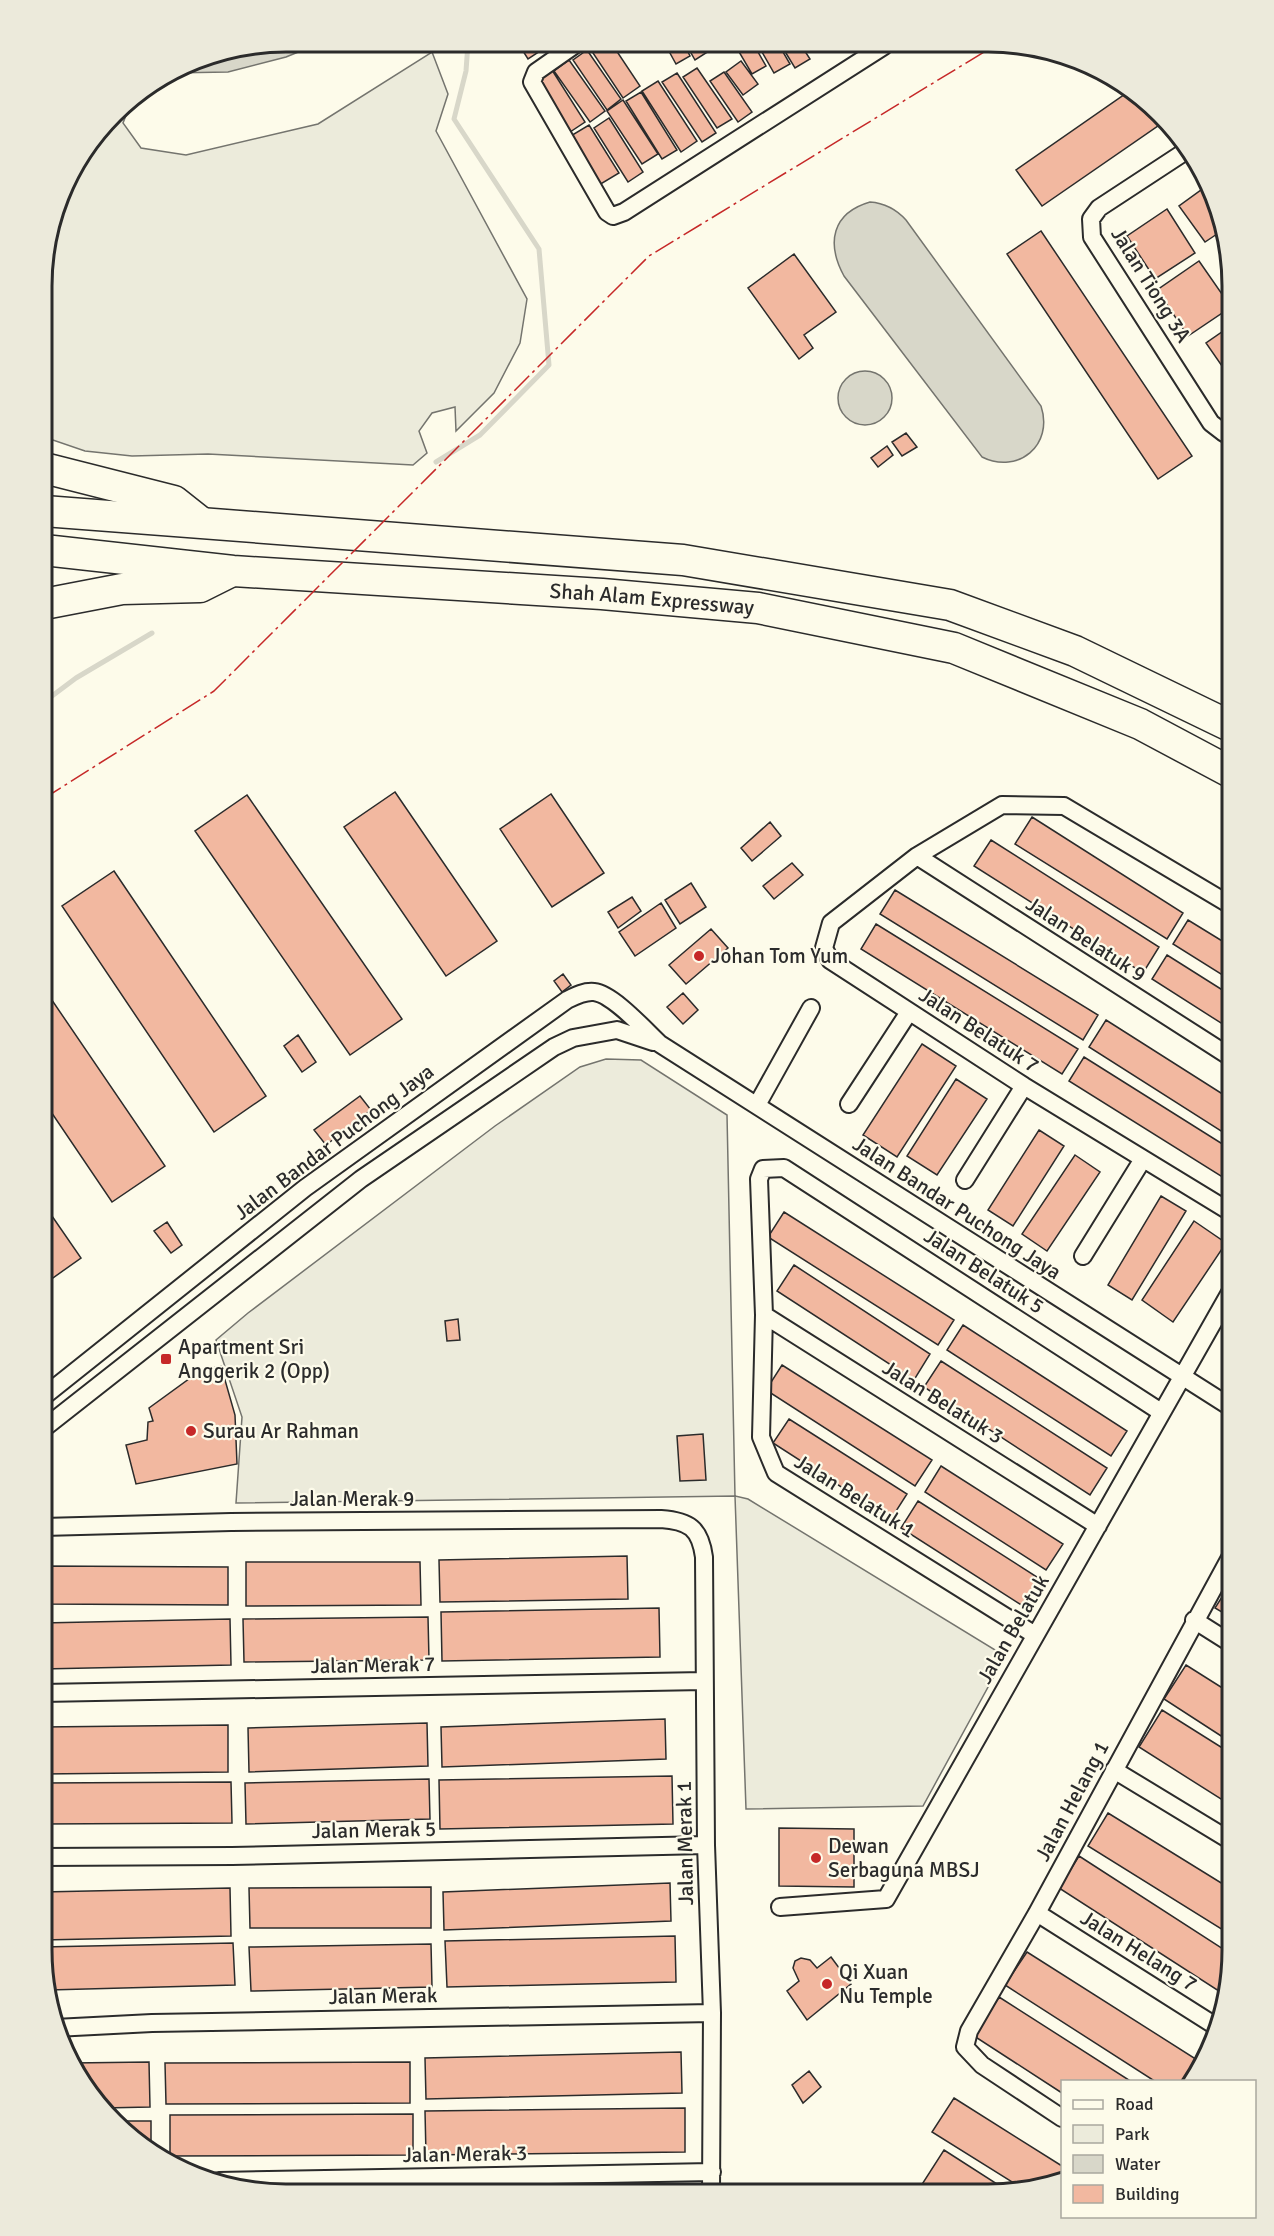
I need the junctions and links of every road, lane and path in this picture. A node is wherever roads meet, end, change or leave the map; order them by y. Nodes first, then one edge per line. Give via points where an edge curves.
1 (565, 52) edge
2 (875, 52) edge
3 (1181, 154) edge
4 (1222, 431) edge
5 (52, 470) edge
6 (52, 512) edge
7 (202, 523) junction
8 (52, 551) edge
9 (233, 571) junction
10 (52, 602) edge
11 (1222, 722) edge
12 (1222, 768) edge
13 (916, 856) junction
14 (1222, 900) edge
15 (811, 1008) dead end
16 (909, 1012) junction
17 (660, 1044) junction
18 (1222, 1052) edge
19 (1024, 1086) junction
20 (849, 1104) dead end
21 (757, 1106) junction
22 (1143, 1160) junction
23 (784, 1168) joint
24 (965, 1180) dead end
25 (1222, 1207) edge
26 (1083, 1256) dead end
27 (1222, 1306) edge
28 (764, 1315) junction
29 (1180, 1377) junction
30 (52, 1389) edge
31 (1222, 1402) edge
32 (1161, 1412) junction
33 (52, 1423) edge
34 (661, 1519) joint
35 (52, 1527) edge
36 (1098, 1527) junction
37 (1222, 1571) edge
38 (1194, 1620) junction
39 (1035, 1635) junction
40 (1222, 1638) edge
41 (704, 1681) junction
42 (52, 1694) edge
43 (1114, 1770) junction
44 (1222, 1835) edge
45 (706, 1845) junction
46 (52, 1857) edge
47 (780, 1907) dead end
48 (1037, 1913) junction
49 (712, 2013) junction
50 (1210, 2022) edge
51 (66, 2027) edge
52 (1061, 2117) edge
53 (712, 2172) junction
54 (339, 2184) edge
55 (711, 2184) edge

1 - 2 street via 536,72 532,82 607,212 613,216
3 - 4 street, Jalan Tiong 3A via 1100,208 1091,219 1092,237 1211,423
5 - 7 highway via 174,501
6 - 7 highway, Shah Alam Expressway
7 - 11 highway, Shah Alam Expressway via 683,560 950,605 1075,651
8 - 9 highway, Shah Alam Expressway
9 - 10 highway via 200,587 122,589
9 - 12 highway, Shah Alam Expressway via 602,594 781,612 954,648 1140,724
13 - 14 street, Jalan Belatuk 7 via 1002,806 1064,806
13 - 16 street, Jalan Belatuk 7 via 831,923 824,948 830,960
13 - 18 street, Jalan Belatuk 9
15 - 21 street
16 - 19 street, Jalan Belatuk 7
16 - 20 street
17 - 21 street, Jalan Bandar Puchong Jaya
17 - 30 street, Jalan Bandar Puchong Jaya via 606,996 587,993 567,1000 305,1188
17 - 33 street, Jalan Bandar Puchong Jaya via 617,1030 573,1038 554,1047 361,1179
19 - 22 street, Jalan Belatuk 7
19 - 24 street
21 - 29 street, Jalan Bandar Puchong Jaya
22 - 25 street, Jalan Belatuk 7
22 - 26 street
23 - 28 street, Jalan Belatuk 1 via 763,1169 759,1179
23 - 32 street, Jalan Belatuk 5
27 - 29 street, Jalan Belatuk
28 - 36 street, Jalan Belatuk 3
28 - 39 street, Jalan Belatuk 1 via 761,1437 776,1473
29 - 31 street, Jalan Bandar Puchong Jaya
29 - 32 street, Jalan Belatuk
32 - 36 street, Jalan Belatuk
34 - 35 street, Jalan Merak 9
34 - 41 street, Jalan Merak 1 via 686,1523 702,1543
36 - 39 street, Jalan Belatuk
37 - 38 street, Jalan Helang 1
38 - 40 street
38 - 43 street, Jalan Helang 1
39 - 47 street, Jalan Belatuk via 886,1899
41 - 42 street, Jalan Merak 7
41 - 45 street, Jalan Merak 1
43 - 44 street
43 - 48 street, Jalan Helang 1
45 - 46 street, Jalan Merak 5
45 - 49 street, Jalan Merak 1
48 - 50 street, Jalan Helang 7
48 - 52 street, Jalan Helang 1 via 969,2031 965,2047 982,2065
49 - 51 street, Jalan Merak
49 - 53 street, Jalan Merak 1
53 - 54 street, Jalan Merak 3
53 - 55 street, Jalan Merak 1

